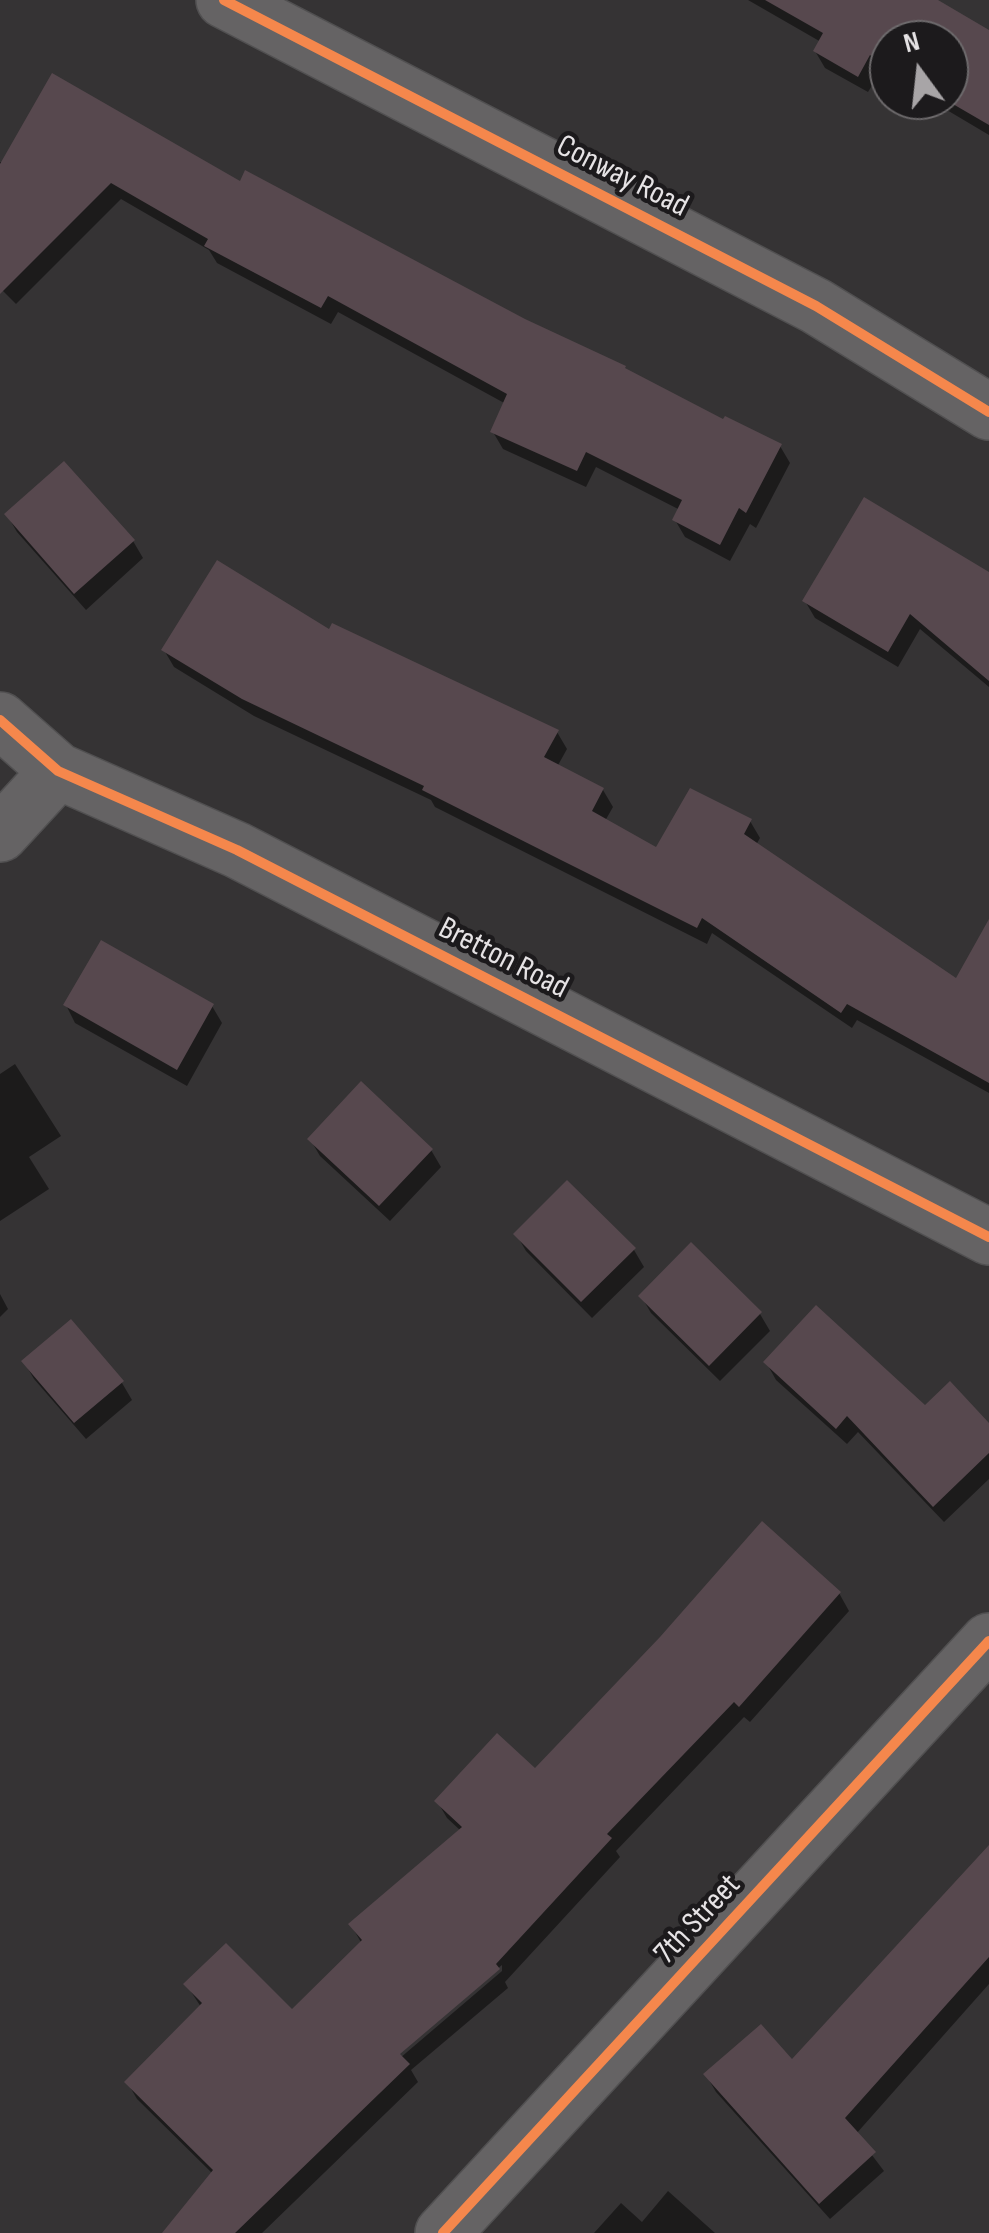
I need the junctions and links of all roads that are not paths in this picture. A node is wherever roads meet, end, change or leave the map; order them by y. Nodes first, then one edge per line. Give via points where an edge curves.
1 (224, 0) edge
2 (989, 412) edge
3 (0, 720) edge
4 (58, 771) junction
5 (0, 834) edge
6 (989, 1237) edge
7 (989, 1641) edge
8 (443, 2233) edge

1 - 2 street, Conway Road via 816,306
3 - 4 street, Bretton Road
4 - 5 street
4 - 6 street, Bretton Road via 237,850
7 - 8 street, 7th Street

